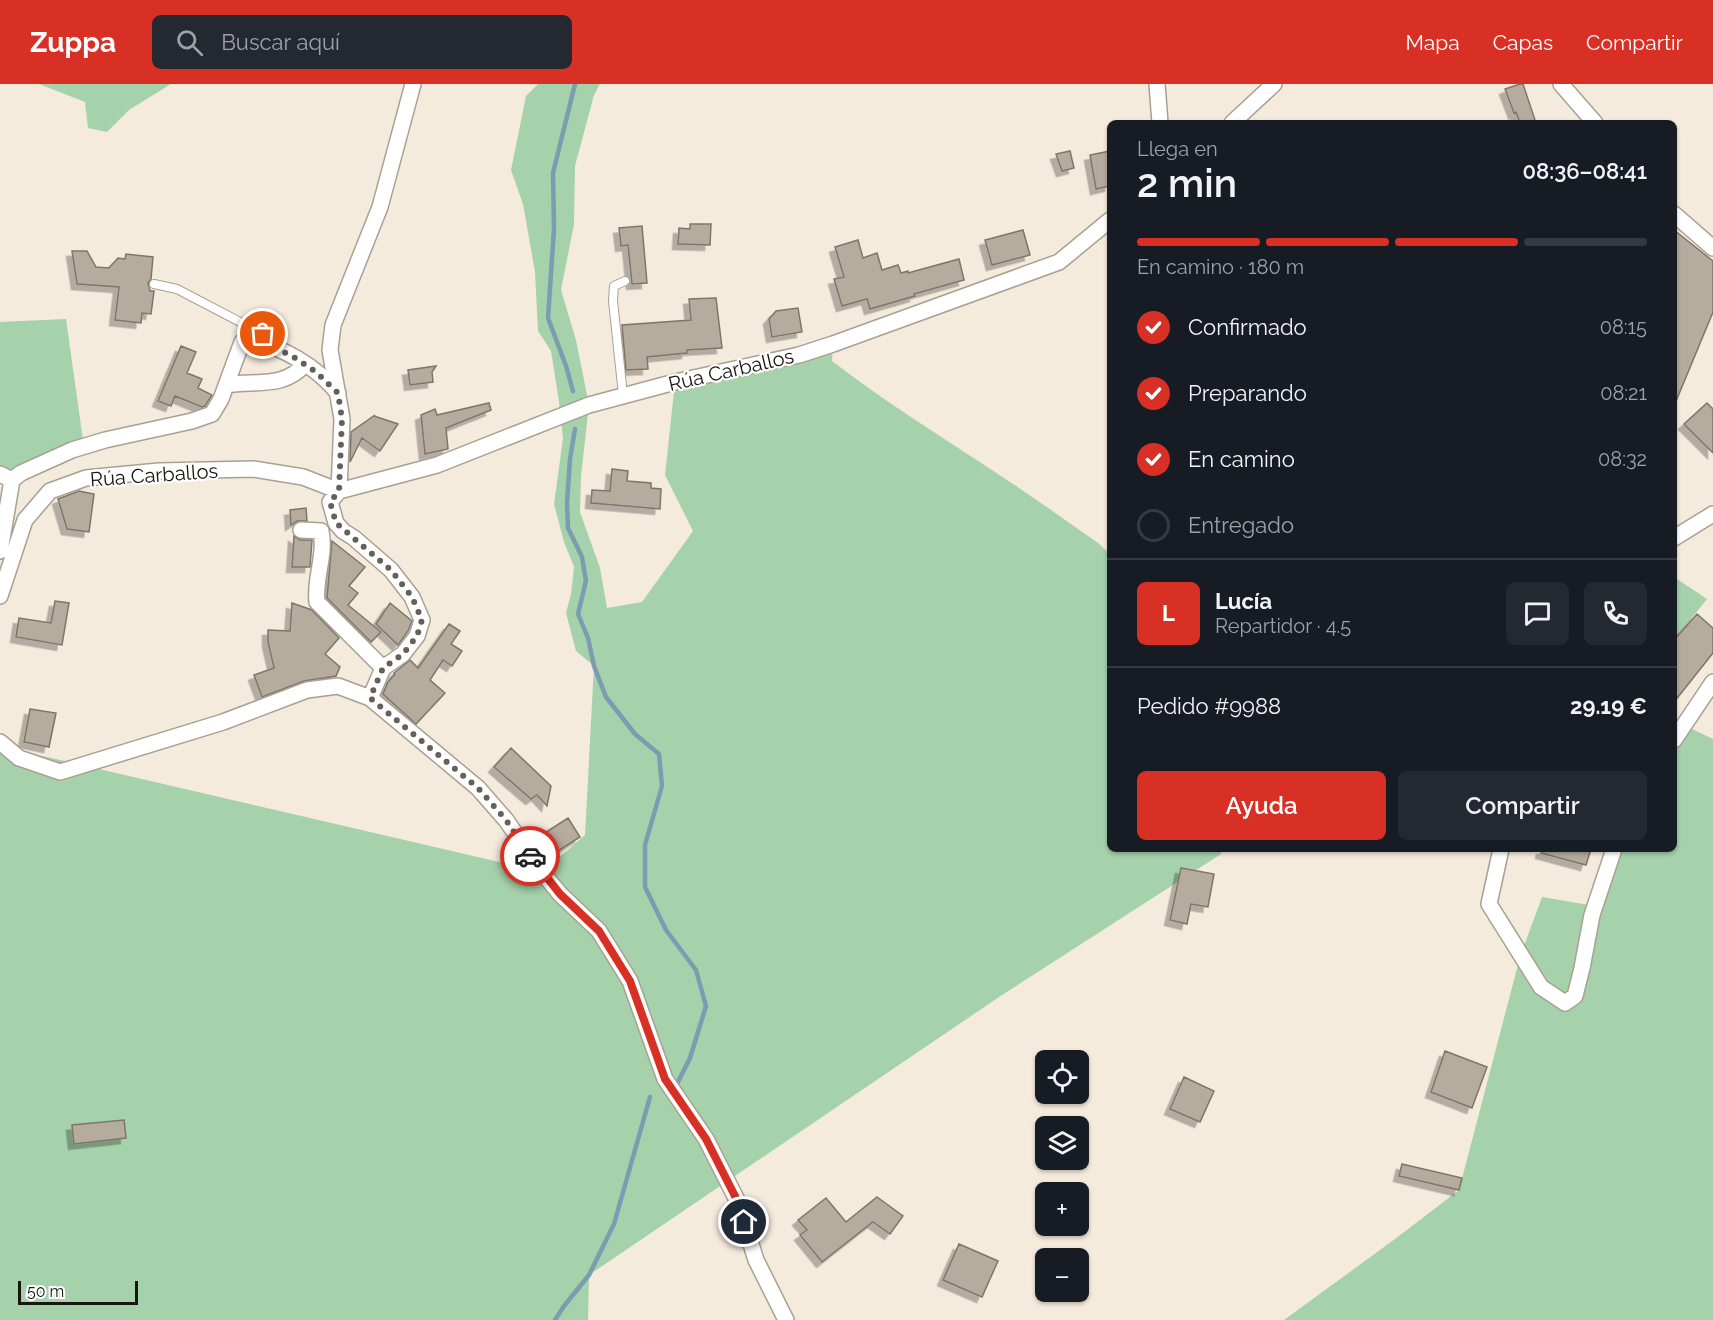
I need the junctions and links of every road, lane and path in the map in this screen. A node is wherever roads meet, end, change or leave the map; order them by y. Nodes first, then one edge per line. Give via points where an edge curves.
1 (413, 84) edge
2 (1157, 84) edge
3 (1274, 84) edge
4 (1561, 84) edge
5 (1160, 120) edge
6 (1235, 120) edge
7 (1592, 120) edge
8 (1677, 217) edge
9 (1107, 222) edge
10 (1713, 248) edge
11 (625, 281) dead end
12 (154, 284) dead end
13 (264, 343) junction
14 (305, 364) junction
15 (226, 385) junction
16 (338, 393) junction
17 (623, 396) junction
18 (6, 477) edge
19 (339, 491) junction
20 (1713, 514) edge
21 (301, 530) dead end
22 (1677, 536) edge
23 (0, 551) edge
24 (0, 596) edge
25 (383, 668) junction
26 (1713, 682) edge
27 (370, 698) junction
28 (1677, 736) edge
29 (0, 742) edge
30 (1500, 852) edge
31 (1613, 852) edge
32 (786, 1320) edge

1 - 16 street via 380,207 333,325 330,350
2 - 5 street
3 - 6 street
4 - 7 street
8 - 10 street
9 - 17 street, Rúa Carballos via 1059,262 833,344
11 - 17 lane via 614,286 613,301
12 - 13 lane via 177,289 263,334
13 - 14 street
13 - 15 street, Rúa Carballos via 247,339 242,342
14 - 15 street via 296,374 274,382
14 - 16 street
15 - 18 street, Rúa Carballos via 212,414 72,450
16 - 19 street via 342,419
17 - 19 street, Rúa Carballos via 559,416 437,465
18 - 23 street, Rúa Carballos
19 - 24 street, Rúa Carballos via 303,477 253,469 159,471 86,478 50,491 25,520
19 - 25 street via 330,502 336,523 391,570 412,597 422,620 417,636 403,654
20 - 22 street
21 - 25 street via 321,531 324,544 316,602
25 - 27 street
26 - 28 street
27 - 29 street via 338,686 307,690 223,722 60,772 19,758
27 - 32 street via 478,788 506,820 542,873 599,931 630,981 665,1079 706,1139 738,1202 756,1260
30 - 31 street via 1489,904 1541,987 1565,1003 1575,996 1592,915

